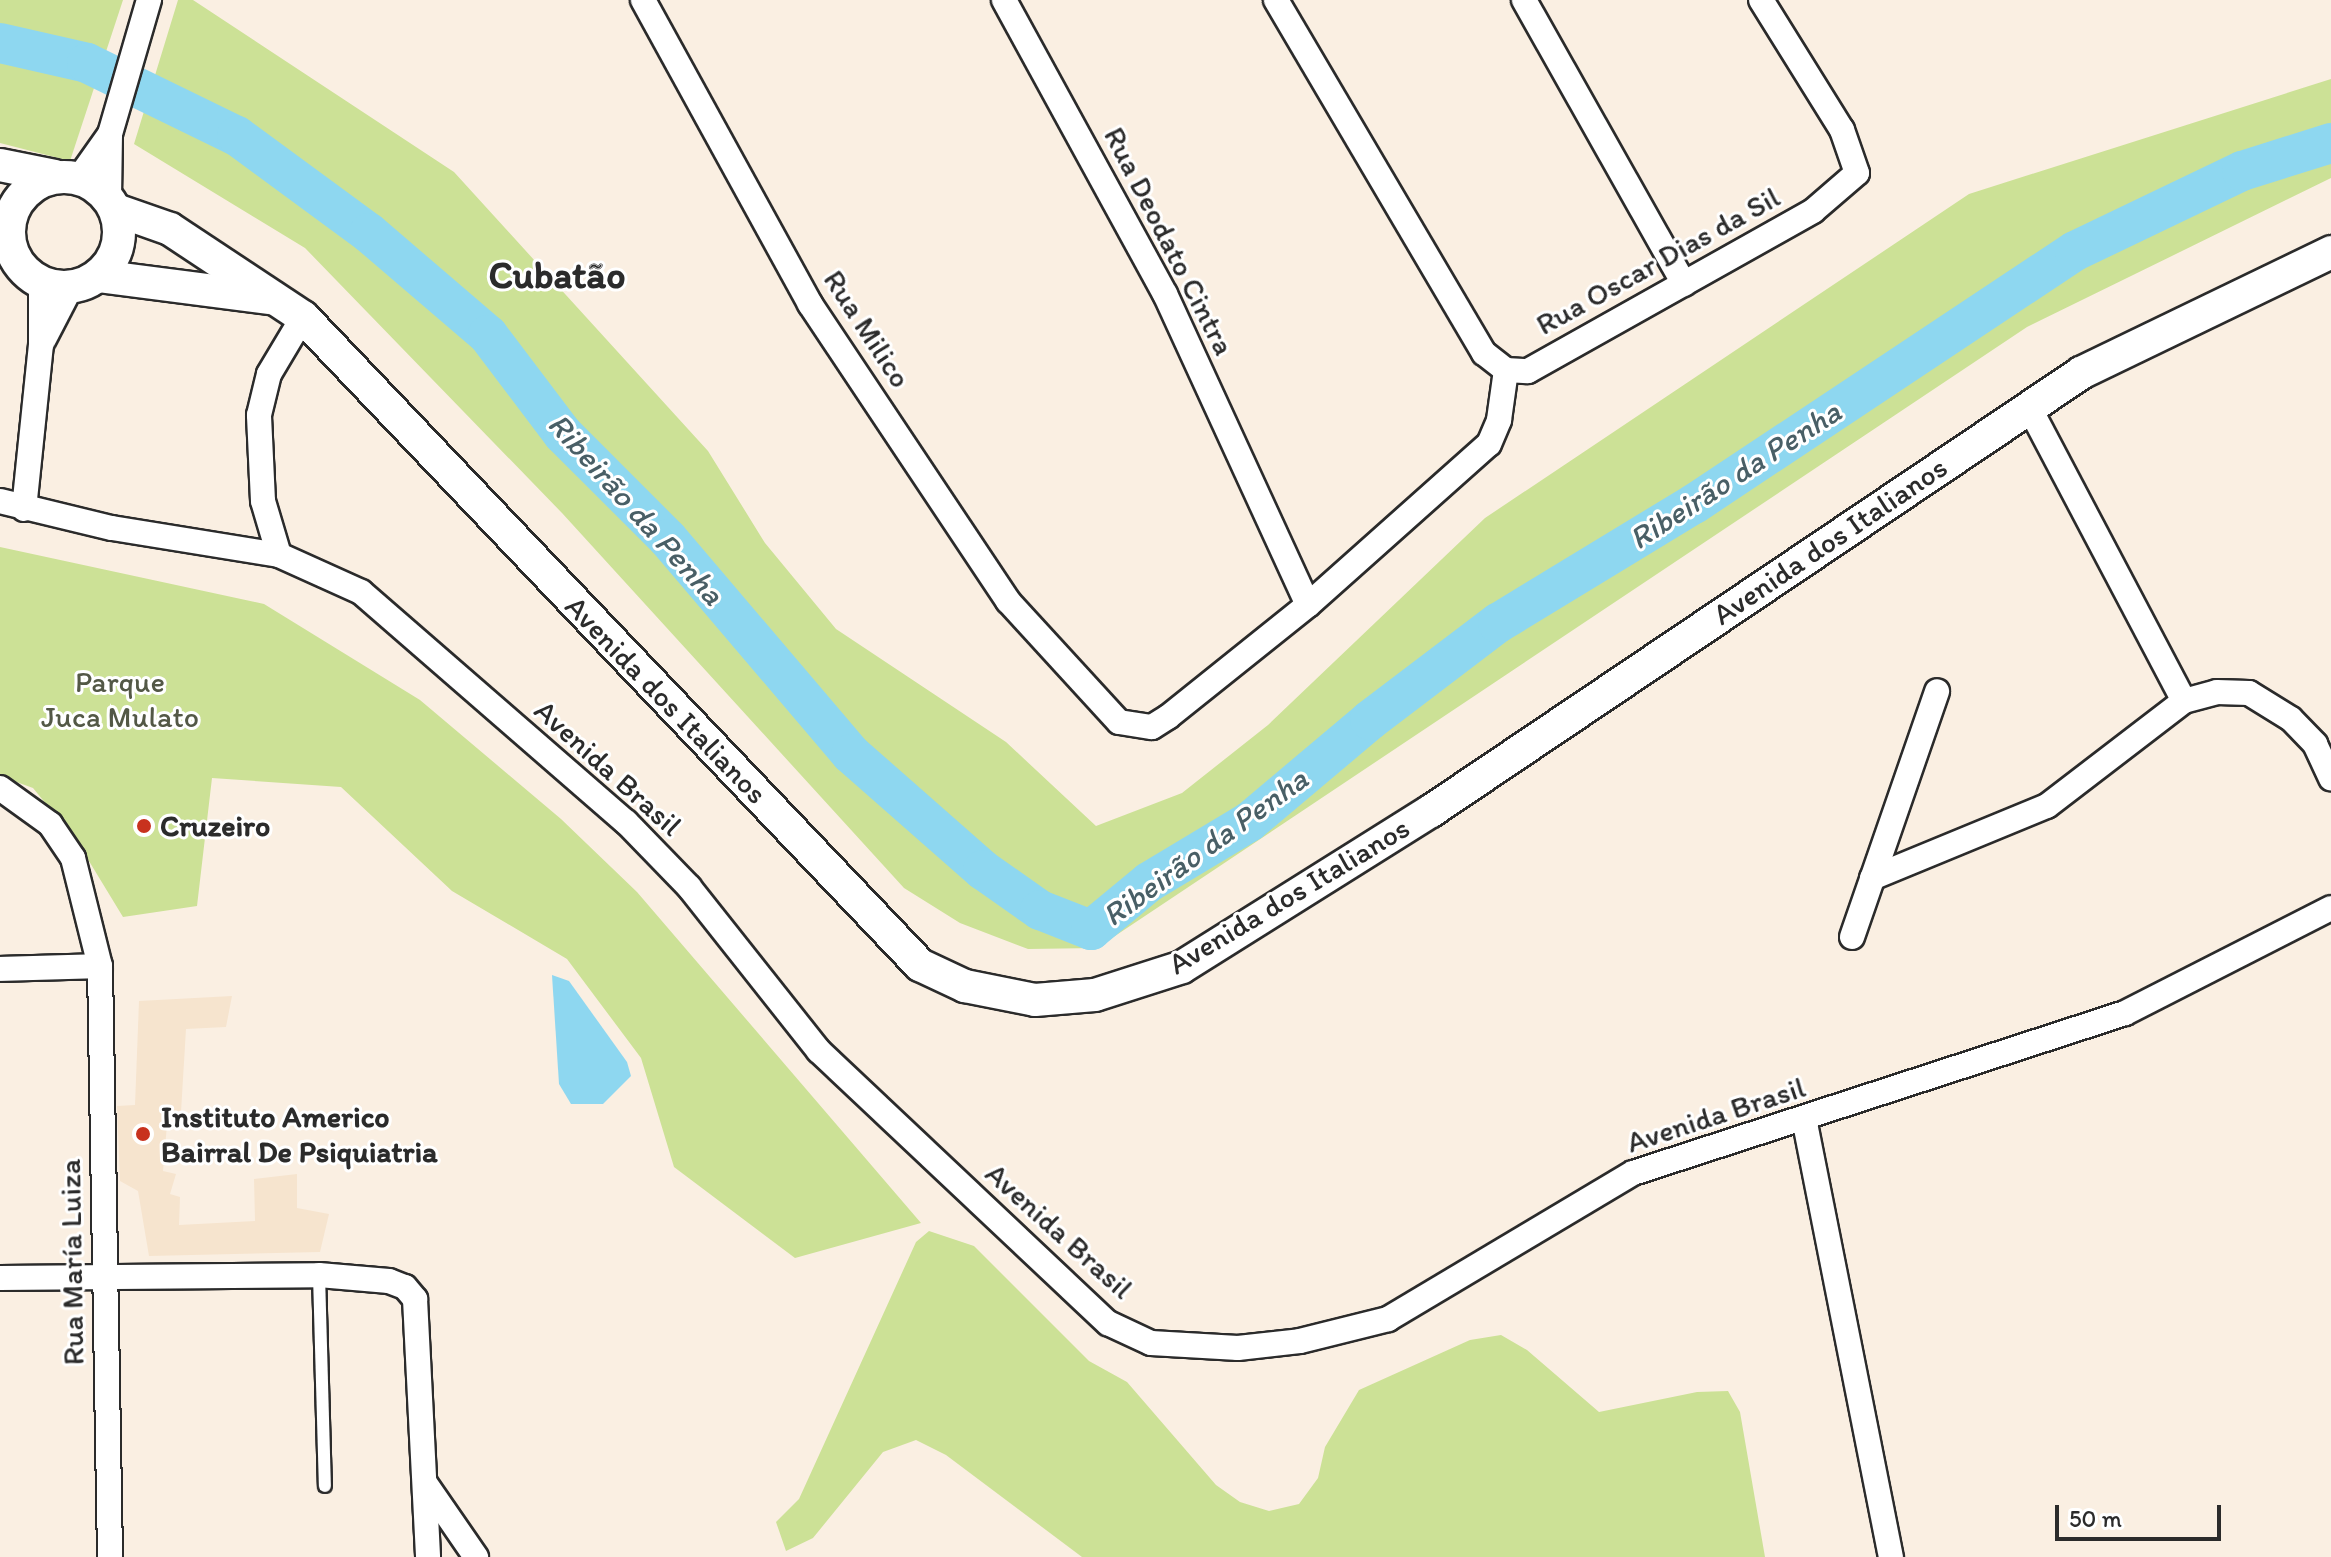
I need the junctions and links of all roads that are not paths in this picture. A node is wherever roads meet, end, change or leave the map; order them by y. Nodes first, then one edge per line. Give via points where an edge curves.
1 (149, 0) edge
2 (643, 0) edge
3 (1004, 0) edge
4 (1276, 0) edge
5 (1524, 0) edge
6 (1761, 0) edge
7 (112, 124) junction
8 (0, 165) edge
9 (67, 177) junction
10 (112, 204) junction
11 (5, 245) edge
12 (2331, 252) edge
13 (70, 282) junction
14 (1684, 284) junction
15 (292, 308) junction
16 (1506, 370) junction
17 (2029, 407) junction
18 (0, 501) edge
19 (24, 509) junction
20 (279, 555) junction
21 (1308, 605) junction
22 (1937, 691) dead end
23 (2184, 701) junction
24 (2331, 778) edge
25 (0, 788) edge
26 (1872, 878) junction
27 (2331, 908) edge
28 (1852, 937) dead end
29 (100, 966) junction
30 (0, 969) edge
31 (1804, 1118) junction
32 (319, 1275) junction
33 (103, 1277) junction
34 (0, 1278) edge
35 (424, 1481) junction
36 (325, 1486) dead end
37 (110, 1557) edge
38 (428, 1557) edge
39 (476, 1557) edge
40 (1891, 1557) edge

1 - 7 street
2 - 21 street, Rua Milico via 810,304 1008,601 1119,722 1152,727
3 - 21 street, Rua Deodato Cintra via 1165,294
4 - 16 street via 1484,353
5 - 14 street
6 - 14 street, Rua Oscar Dias da Sil via 1842,130 1857,173 1813,211
7 - 9 street
7 - 10 street
8 - 9 main road
9 - 10 main road
9 - 11 main road via 37,183 12,210
10 - 13 main road via 118,246
10 - 15 main road, Avenida dos Italianos via 170,229
11 - 13 main road via 17,262
12 - 17 main road, Avenida dos Italianos via 2081,373
13 - 15 main road
13 - 19 street via 41,345
14 - 16 street, Rua Oscar Dias da Sil via 1528,371
15 - 17 main road, Avenida dos Italianos via 920,965 965,986 1035,1000 1095,995 1182,967 1431,811
15 - 20 street via 259,415 263,501
16 - 21 street, Rua Milico via 1499,420 1489,444
17 - 23 street
18 - 19 street, Avenida Brasil
19 - 20 street, Avenida Brasil
20 - 31 street, Avenida Brasil via 361,592 626,822 689,887 819,1051 1108,1323 1151,1343 1238,1348 1300,1341 1388,1319 1633,1173
22 - 26 street
23 - 24 street via 2217,692 2249,693 2291,719 2315,744
23 - 26 street via 2047,806
25 - 29 street, Rua María Luiza via 50,824 73,858
26 - 28 street
27 - 31 street, Avenida Brasil via 2125,1013
29 - 30 street
29 - 33 street, Rua María Luiza
31 - 40 street
32 - 33 street
32 - 35 street via 389,1281 405,1287 415,1299
32 - 36 lane
33 - 34 street
33 - 37 street, Rua María Luiza
35 - 38 street
35 - 39 street

